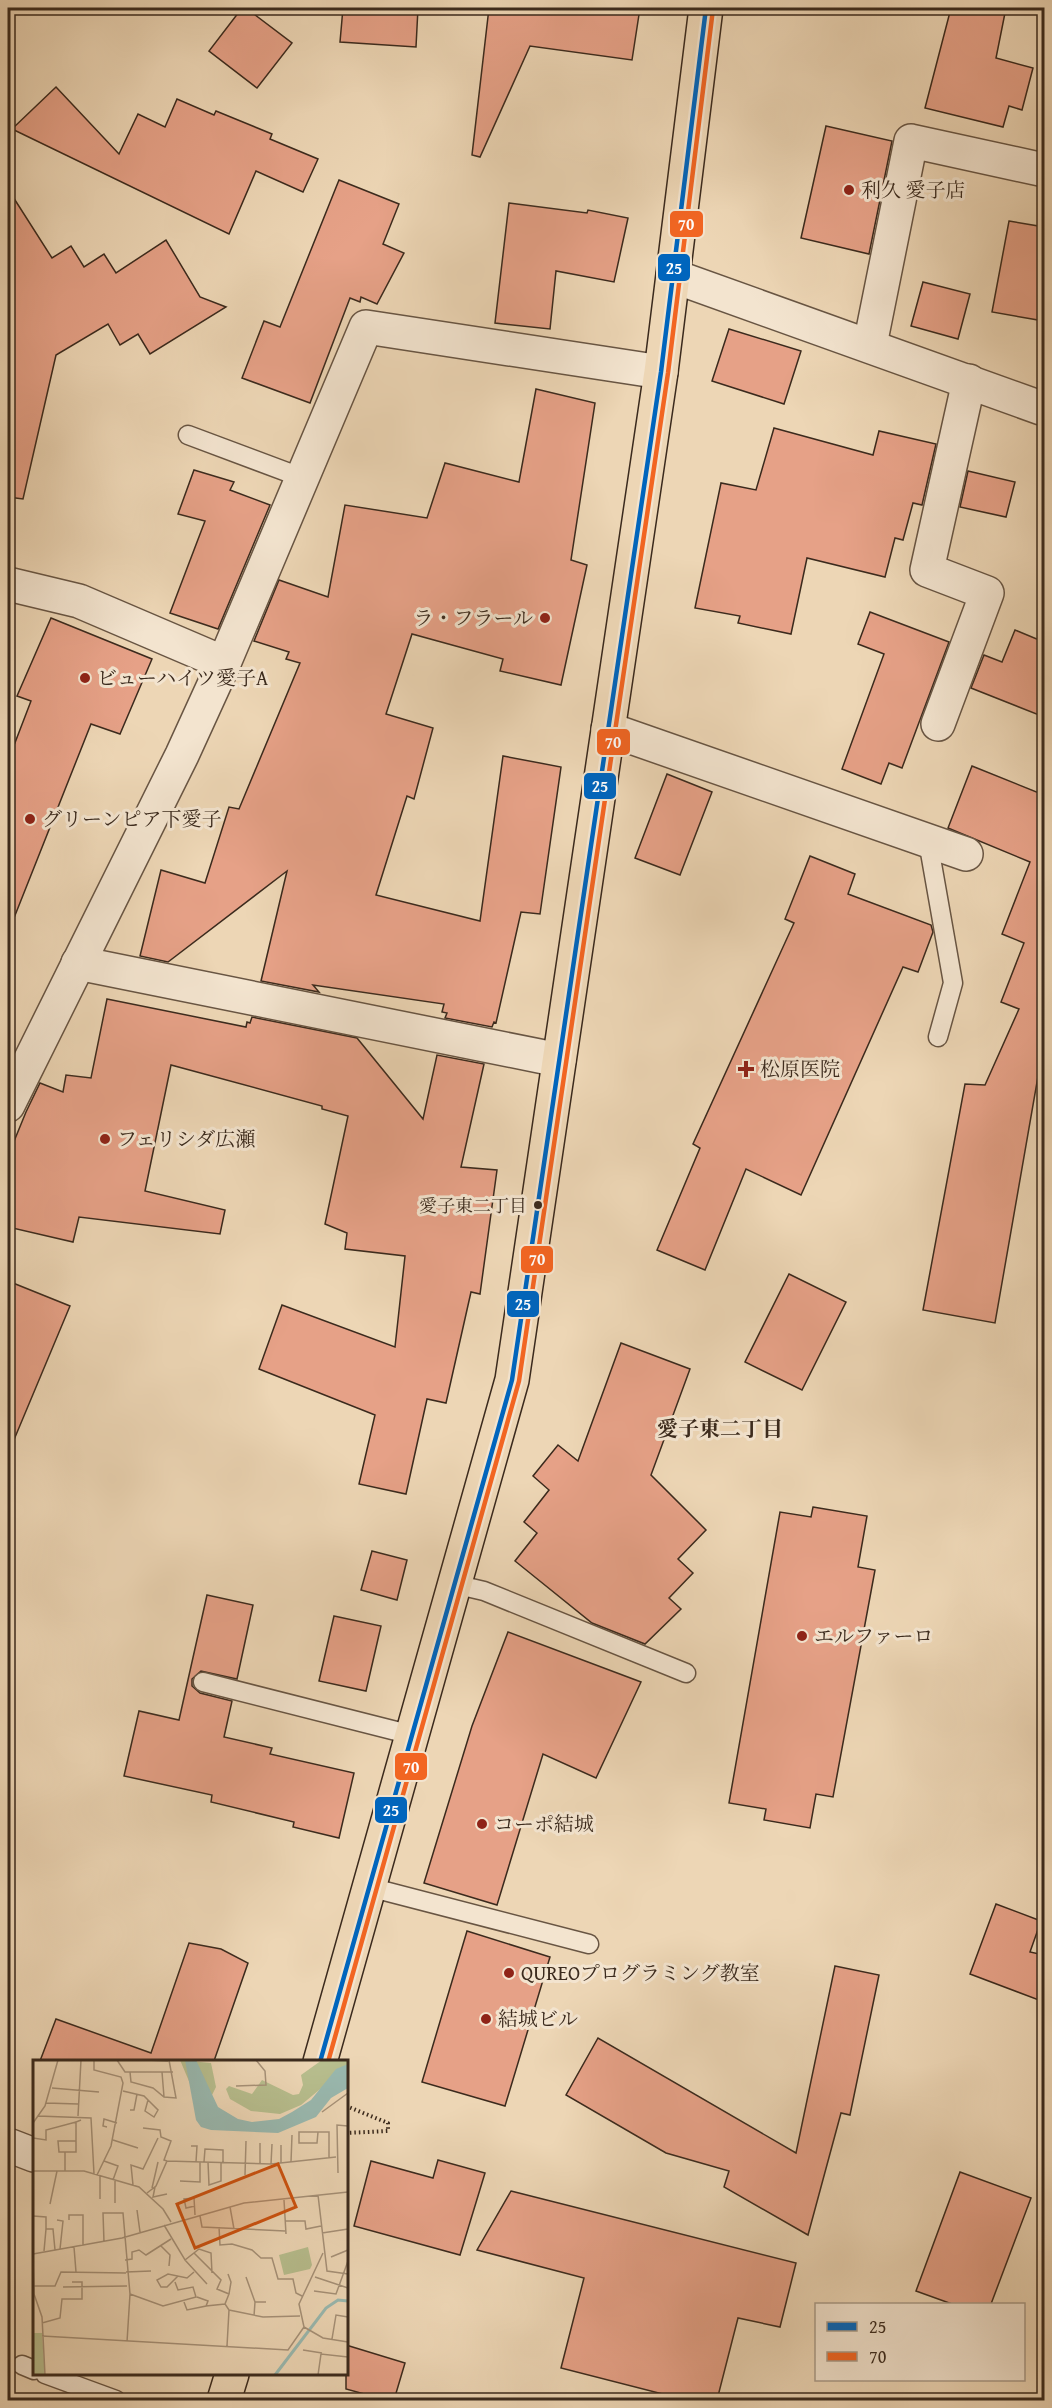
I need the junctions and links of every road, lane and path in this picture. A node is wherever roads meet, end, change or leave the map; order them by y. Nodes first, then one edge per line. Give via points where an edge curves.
1 (706, 8) edge
2 (1044, 170) edge
3 (673, 276) junction
4 (870, 345) junction
5 (661, 372) junction
6 (969, 381) junction
7 (1044, 404) edge
8 (188, 435) dead end
9 (303, 478) junction
10 (8, 584) edge
11 (225, 663) junction
12 (938, 724) dead end
13 (608, 729) junction
14 (928, 841) junction
15 (966, 854) dead end
16 (78, 963) junction
17 (938, 1037) dead end
18 (559, 1060) junction
19 (8, 1105) edge
20 (454, 1584) junction
21 (686, 1673) dead end
22 (203, 1682) dead end
23 (412, 1736) junction
24 (369, 1887) junction
25 (589, 1944) dead end
26 (320, 2060) edge
27 (348, 2107) edge
28 (348, 2133) edge
29 (8, 2145) edge
30 (33, 2155) edge
31 (50, 2375) edge
32 (231, 2375) edge
33 (116, 2400) edge
34 (224, 2400) edge

1 - 3 highway
2 - 4 street via 911,141
3 - 4 street
3 - 5 highway
4 - 6 street
5 - 9 street via 366,327
5 - 13 highway
6 - 7 street via 1041,408
6 - 12 street via 927,570 987,593
8 - 9 lane
9 - 11 street
10 - 11 street via 80,601
11 - 16 street
13 - 14 street
13 - 18 highway
14 - 15 street
14 - 17 lane via 952,984
16 - 18 street
16 - 19 street
18 - 20 highway via 512,1380
20 - 21 lane via 484,1591
20 - 23 highway
22 - 23 lane
23 - 24 highway
24 - 25 lane
24 - 26 highway
27 - 28 path via 388,2123 388,2131
29 - 30 street
31 - 33 lane
32 - 34 highway

